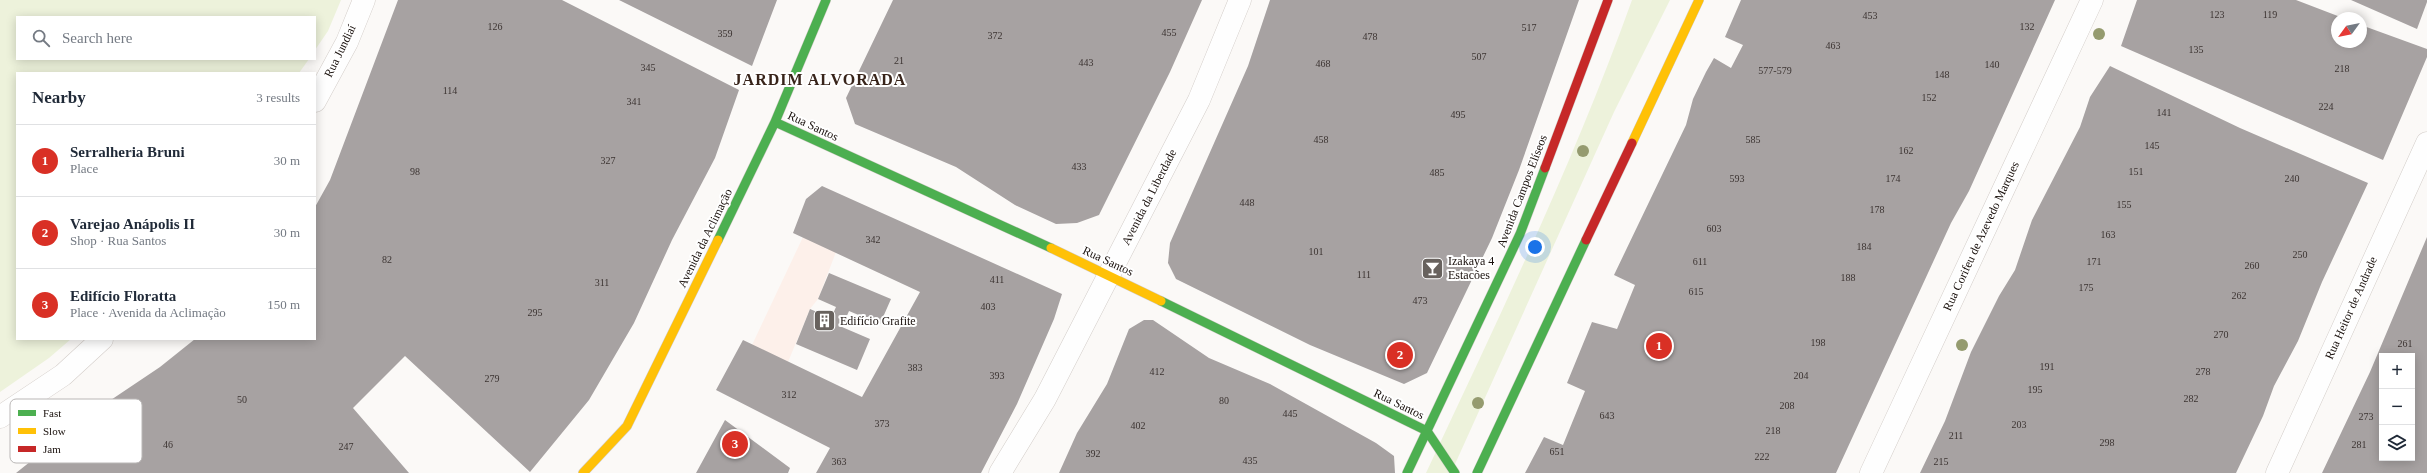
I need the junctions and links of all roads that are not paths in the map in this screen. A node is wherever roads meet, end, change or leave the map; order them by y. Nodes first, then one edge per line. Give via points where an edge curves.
1 (364, 0) edge
2 (826, 0) edge
3 (1240, 0) edge
4 (1608, 0) edge
5 (1699, 0) edge
6 (2092, 0) edge
7 (316, 98) edge
8 (775, 122) junction
9 (2427, 143) edge
10 (1109, 275) junction
11 (101, 340) edge
12 (27, 399) edge
13 (10, 410) edge
14 (0, 417) edge
15 (1427, 431) junction
16 (583, 473) edge
17 (1000, 473) edge
18 (1407, 473) edge
19 (1455, 473) edge
20 (1477, 473) edge
21 (1871, 473) edge
22 (2276, 473) edge

1 - 7 street, Rua Jundiaí via 347,42
2 - 8 street, Avenida da Aclimação
3 - 10 street, Avenida da Liberdade via 1200,100
4 - 15 street, Avenida Campos Elíseos via 1520,234
5 - 20 street
6 - 21 street, Rua Corifeu de Azevedo Marques
8 - 10 street, Rua Santos
8 - 16 street, Avenida da Aclimação via 627,426
9 - 22 street, Rua Heitor de Andrade
10 - 15 street, Rua Santos
10 - 17 street, Avenida da Liberdade via 1045,398
11 - 12 street via 63,375
13 - 14 street
15 - 18 street, Avenida Campos Elíseos
15 - 19 street

